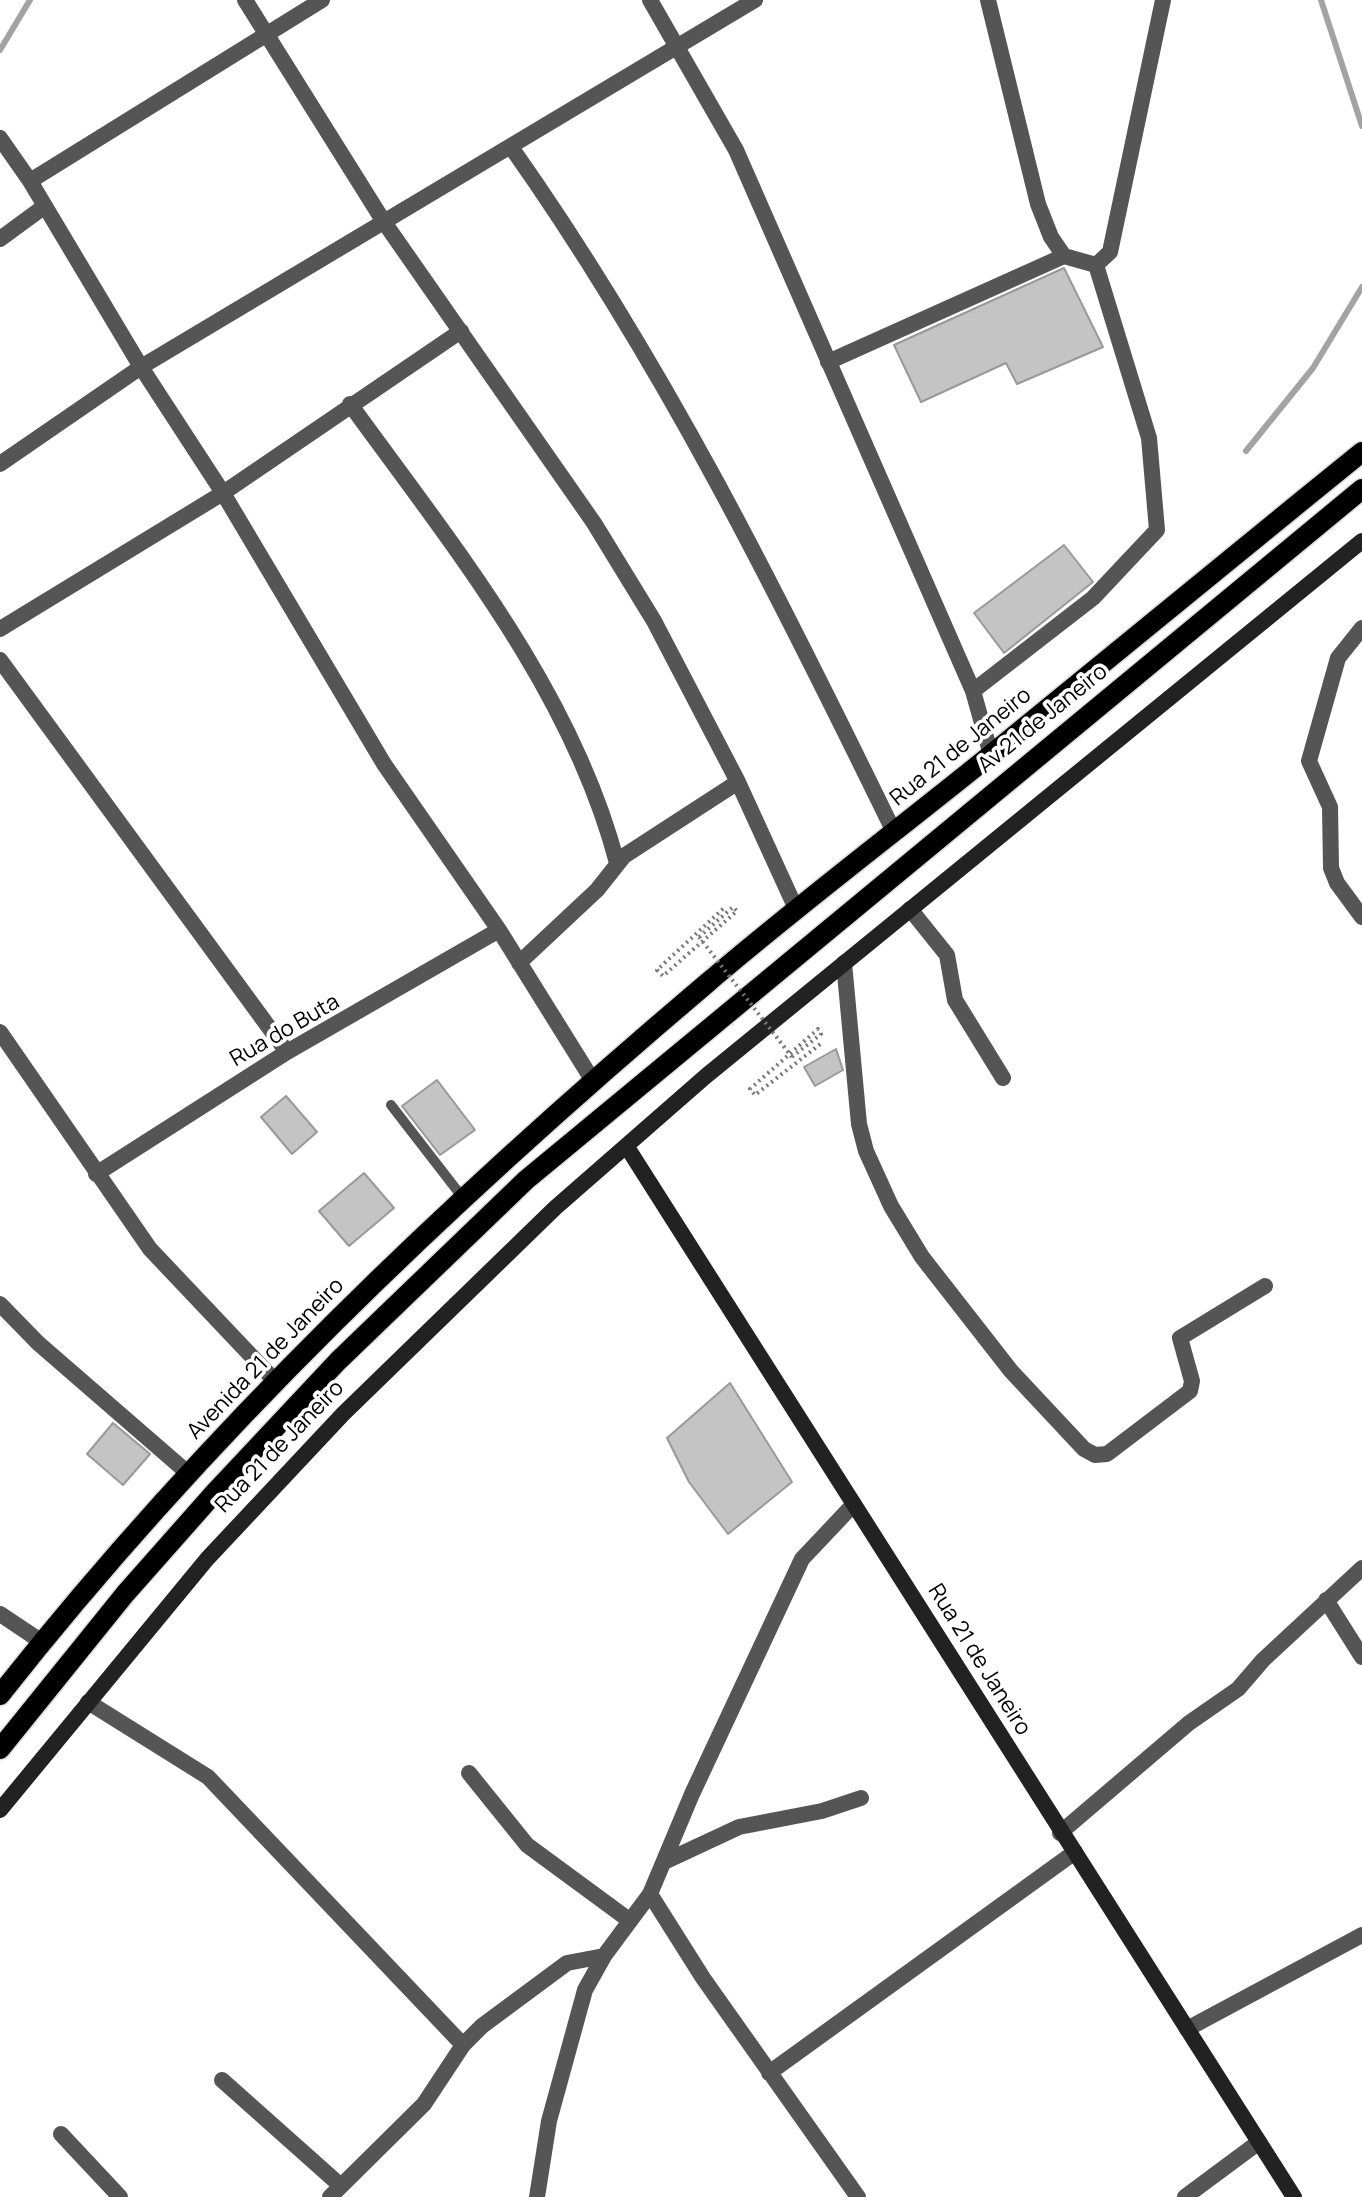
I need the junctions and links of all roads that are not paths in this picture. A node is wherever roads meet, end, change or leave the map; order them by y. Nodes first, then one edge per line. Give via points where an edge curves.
1 (245, 0) edge
2 (322, 0) edge
3 (650, 0) edge
4 (755, 0) edge
5 (988, 0) edge
6 (1163, 0) edge
7 (267, 35) junction
8 (676, 47) junction
9 (0, 138) edge
10 (511, 147) junction
11 (30, 181) junction
12 (45, 206) junction
13 (384, 222) junction
14 (0, 239) edge
15 (1064, 256) junction
16 (1096, 265) junction
17 (461, 331) junction
18 (828, 362) junction
19 (141, 367) junction
20 (350, 404) junction
21 (1362, 452) edge
22 (0, 464) edge
23 (1362, 489) edge
24 (223, 493) junction
25 (1362, 541) edge
26 (1362, 628) edge
27 (0, 629) edge
28 (0, 660) edge
29 (973, 691) junction
30 (991, 755) junction
31 (738, 782) junction
32 (894, 832) junction
33 (617, 863) junction
34 (910, 909) junction
35 (797, 911) junction
36 (1362, 917) edge
37 (499, 930) junction
38 (519, 963) junction
39 (844, 963) junction
40 (0, 1032) edge
41 (287, 1052) junction
42 (1003, 1078) dead end
43 (593, 1081) junction
44 (391, 1105) dead end
45 (627, 1147) junction
46 (96, 1174) junction
47 (463, 1198) junction
48 (1265, 1286) dead end
49 (0, 1304) edge
50 (276, 1382) junction
51 (189, 1474) junction
52 (853, 1505) junction
53 (1362, 1568) edge
54 (1326, 1600) junction
55 (0, 1614) edge
56 (42, 1642) junction
57 (1362, 1657) edge
58 (0, 1695) edge
59 (88, 1702) junction
60 (0, 1749) edge
61 (469, 1773) dead end
62 (861, 1798) dead end
63 (0, 1810) edge
64 (1060, 1833) junction
65 (1075, 1852) junction
66 (664, 1862) junction
67 (650, 1894) junction
68 (629, 1920) junction
69 (1362, 1935) edge
70 (604, 1956) junction
71 (1187, 2029) junction
72 (463, 2045) junction
73 (769, 2073) junction
74 (222, 2080) dead end
75 (61, 2134) dead end
76 (1259, 2142) junction
77 (336, 2191) edge
78 (120, 2197) edge
79 (537, 2197) edge
80 (858, 2197) edge
81 (1185, 2197) edge
82 (1294, 2197) edge

1 - 7 street
2 - 7 street
3 - 8 street
4 - 8 street
5 - 15 street via 1038,204
6 - 16 street via 1110,252
7 - 11 street
7 - 13 street
8 - 10 street
8 - 18 street via 736,150
9 - 11 street
10 - 13 street
10 - 32 street via 580,245 708,464
11 - 12 street
12 - 14 street
12 - 19 street
13 - 17 street
13 - 19 street
15 - 16 street
15 - 18 street
16 - 29 street via 1149,438 1157,530 1093,598
17 - 20 street
17 - 31 street via 594,523 654,621
18 - 29 street
19 - 22 street
19 - 24 street
20 - 24 street
20 - 33 street via 480,585 534,671 590,783
21 - 30 main road, Rua 21 de Janeiro
23 - 60 main road, Av 21 de Janeiro via 577,1134 297,1404 125,1594
24 - 27 street
24 - 37 street via 384,764
25 - 34 street, Rua 21 de Janeiro
26 - 36 street via 1338,658 1309,761 1330,807 1331,868
28 - 41 street
29 - 30 street
30 - 32 main road, Rua 21 de Janeiro
31 - 33 street
31 - 35 street
32 - 35 main road, Rua 21 de Janeiro
33 - 38 street via 597,890
34 - 39 street, Rua 21 de Janeiro
34 - 42 street via 947,955 955,1000
35 - 43 main road, Rua 21 de Janeiro
37 - 38 street
37 - 41 street, Rua do Buta
38 - 43 street
39 - 45 street, Rua 21 de Janeiro
39 - 48 street via 859,1124 891,1206 922,1257 1011,1371 1084,1449 1107,1454 1190,1391 1180,1338
40 - 46 street
41 - 46 street, Rua do Buta
43 - 47 main road, Avenida 21 de Janeiro
44 - 47 lane
45 - 52 street, Rua 21 de Janeiro
45 - 59 street, Rua 21 de Janeiro via 545,1218 343,1414 207,1559
46 - 50 street via 150,1249
47 - 50 main road, Avenida 21 de Janeiro
49 - 51 street
50 - 51 main road, Avenida 21 de Janeiro
51 - 56 main road, Avenida 21 de Janeiro
52 - 64 street, Rua 21 de Janeiro
52 - 66 street via 808,1549 795,1570
53 - 54 street
54 - 57 street
54 - 64 street via 1238,1689 1189,1723
55 - 56 street
56 - 58 main road, Avenida 21 de Janeiro
59 - 63 street, Rua 21 de Janeiro
59 - 72 street via 208,1777
61 - 68 street via 527,1845
62 - 66 street via 739,1827
64 - 65 street, Rua 21 de Janeiro
65 - 71 street, Rua 21 de Janeiro
65 - 73 street
66 - 67 street
67 - 68 street
67 - 73 street
68 - 70 street
69 - 71 street
70 - 72 street via 575,1961 547,1976
70 - 79 street via 581,2003 549,2121
71 - 76 street, Rua 21 de Janeiro
72 - 77 street via 424,2104
73 - 80 street
74 - 77 street
75 - 78 street
76 - 81 street
76 - 82 street, Rua 21 de Janeiro

